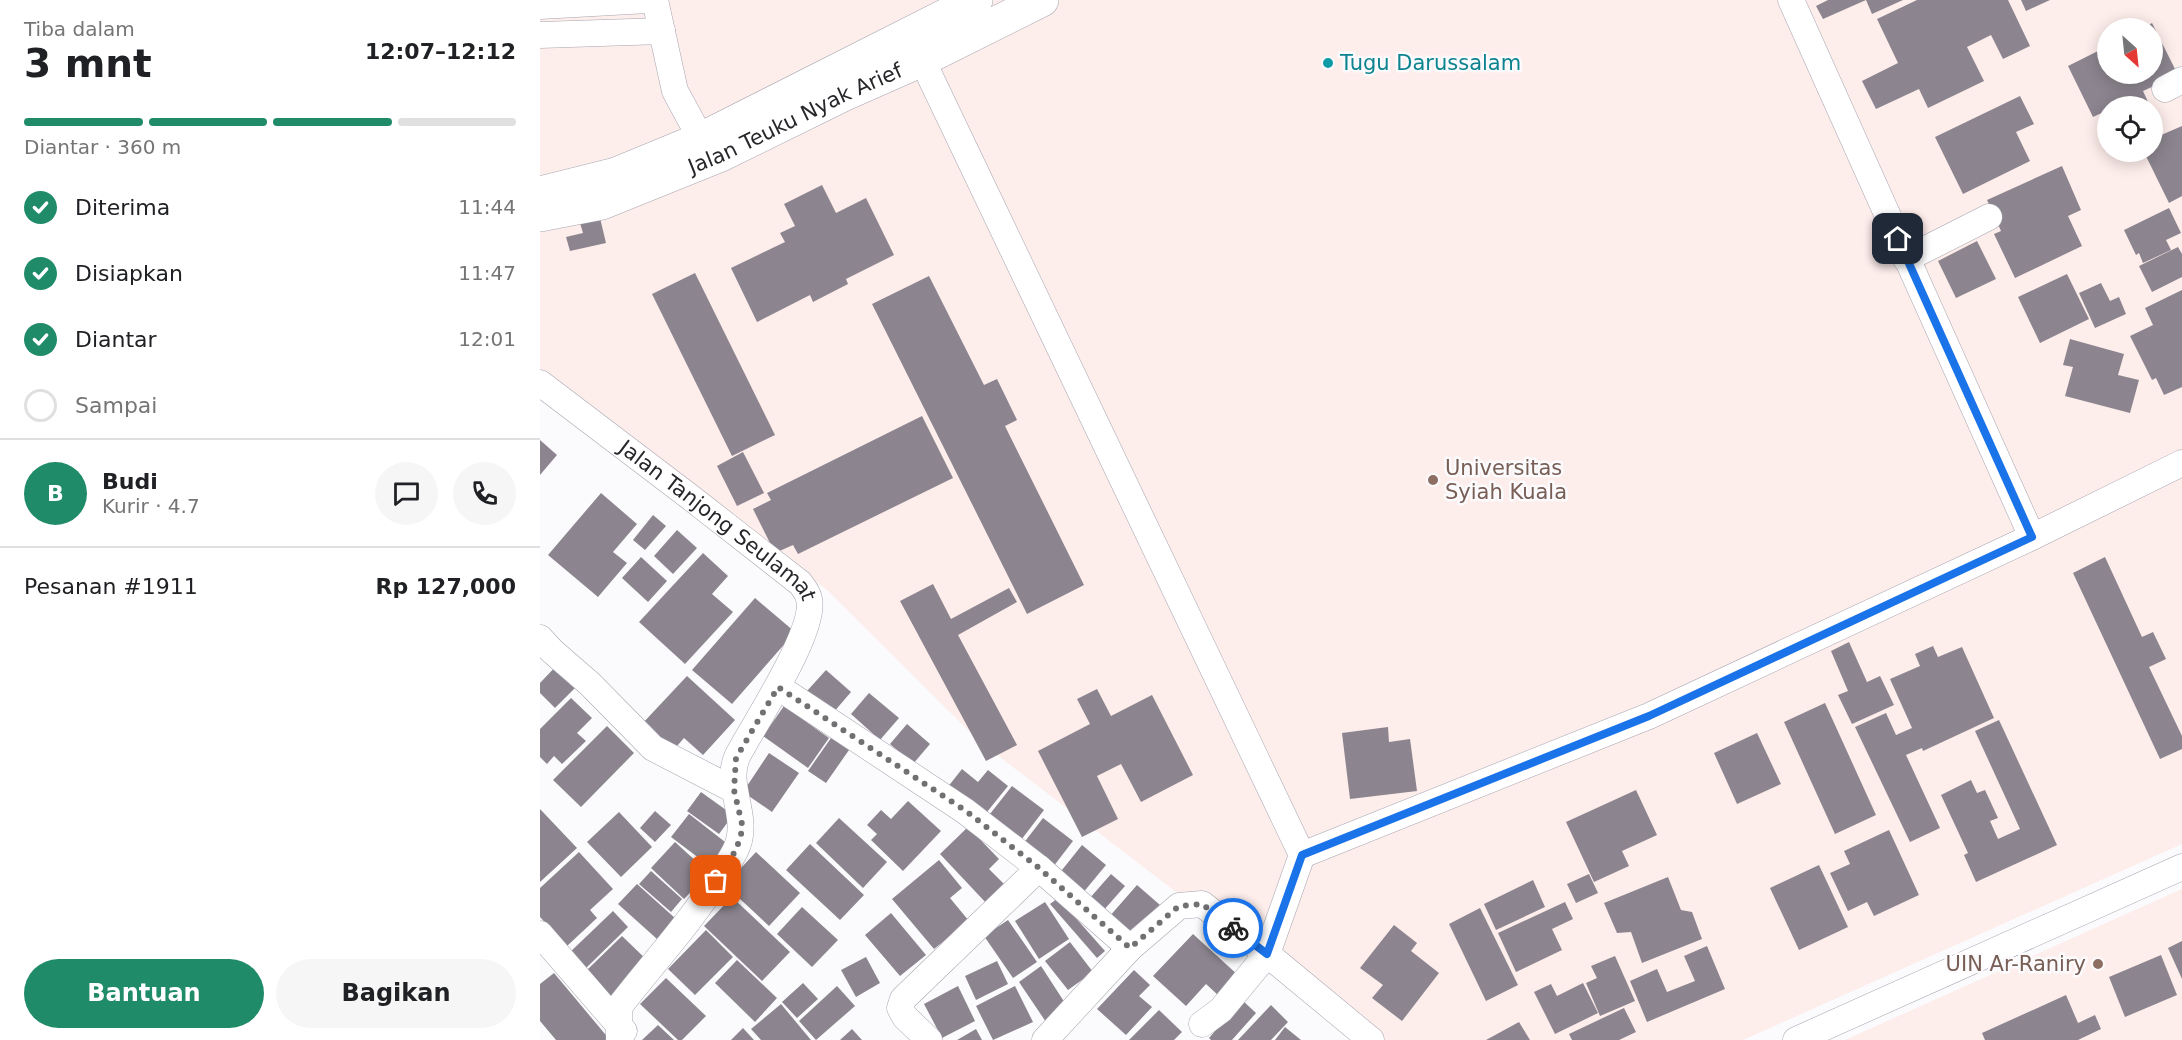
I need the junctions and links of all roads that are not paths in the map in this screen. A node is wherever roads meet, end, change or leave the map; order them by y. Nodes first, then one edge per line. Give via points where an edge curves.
1 (648, 0) edge
2 (655, 0) edge
3 (976, 0) edge
4 (1042, 0) edge
5 (1791, 0) edge
6 (540, 6) edge
7 (662, 31) junction
8 (540, 35) edge
9 (916, 46) junction
10 (701, 139) junction
11 (540, 193) edge
12 (540, 215) edge
13 (1989, 217) dead end
14 (1906, 259) junction
15 (540, 383) edge
16 (2182, 463) edge
17 (2032, 537) junction
18 (540, 638) edge
19 (778, 687) junction
20 (734, 790) junction
21 (1302, 855) junction
22 (2182, 867) edge
23 (1039, 868) junction
24 (540, 934) edge
25 (1130, 948) junction
26 (1267, 954) junction
27 (1202, 1024) dead end
28 (624, 1035) edge
29 (929, 1040) edge
30 (1045, 1040) edge
31 (1371, 1040) edge
32 (1796, 1040) edge

1 - 6 street
2 - 7 street
3 - 9 main road, Jalan Teuku Nyak Arief
4 - 9 main road, Jalan Teuku Nyak Arief via 984,27
5 - 14 street
7 - 8 street
7 - 10 street via 675,91
9 - 10 main road, Jalan Teuku Nyak Arief
9 - 12 main road, Jalan Teuku Nyak Arief via 843,95 721,154 602,203
9 - 21 street
10 - 11 main road, Jalan Teuku Nyak Arief via 616,174
13 - 14 street
14 - 17 street
15 - 19 street, Jalan Tanjong Seulamat via 805,589 810,601 807,621
16 - 17 street
17 - 21 street via 1649,716
18 - 20 street via 653,748
19 - 20 street, Jalan Tanjong Seulamat via 736,758
19 - 23 street via 966,811
20 - 28 street, Jalan Tanjong Seulamat via 742,824 736,850 697,912 622,1003 619,1010
21 - 26 street
22 - 32 street
23 - 25 street
23 - 29 street via 903,999 900,1008 905,1017
24 - 28 street
25 - 26 street via 1179,906 1202,904
25 - 30 street
26 - 27 street via 1221,1010
26 - 31 street

